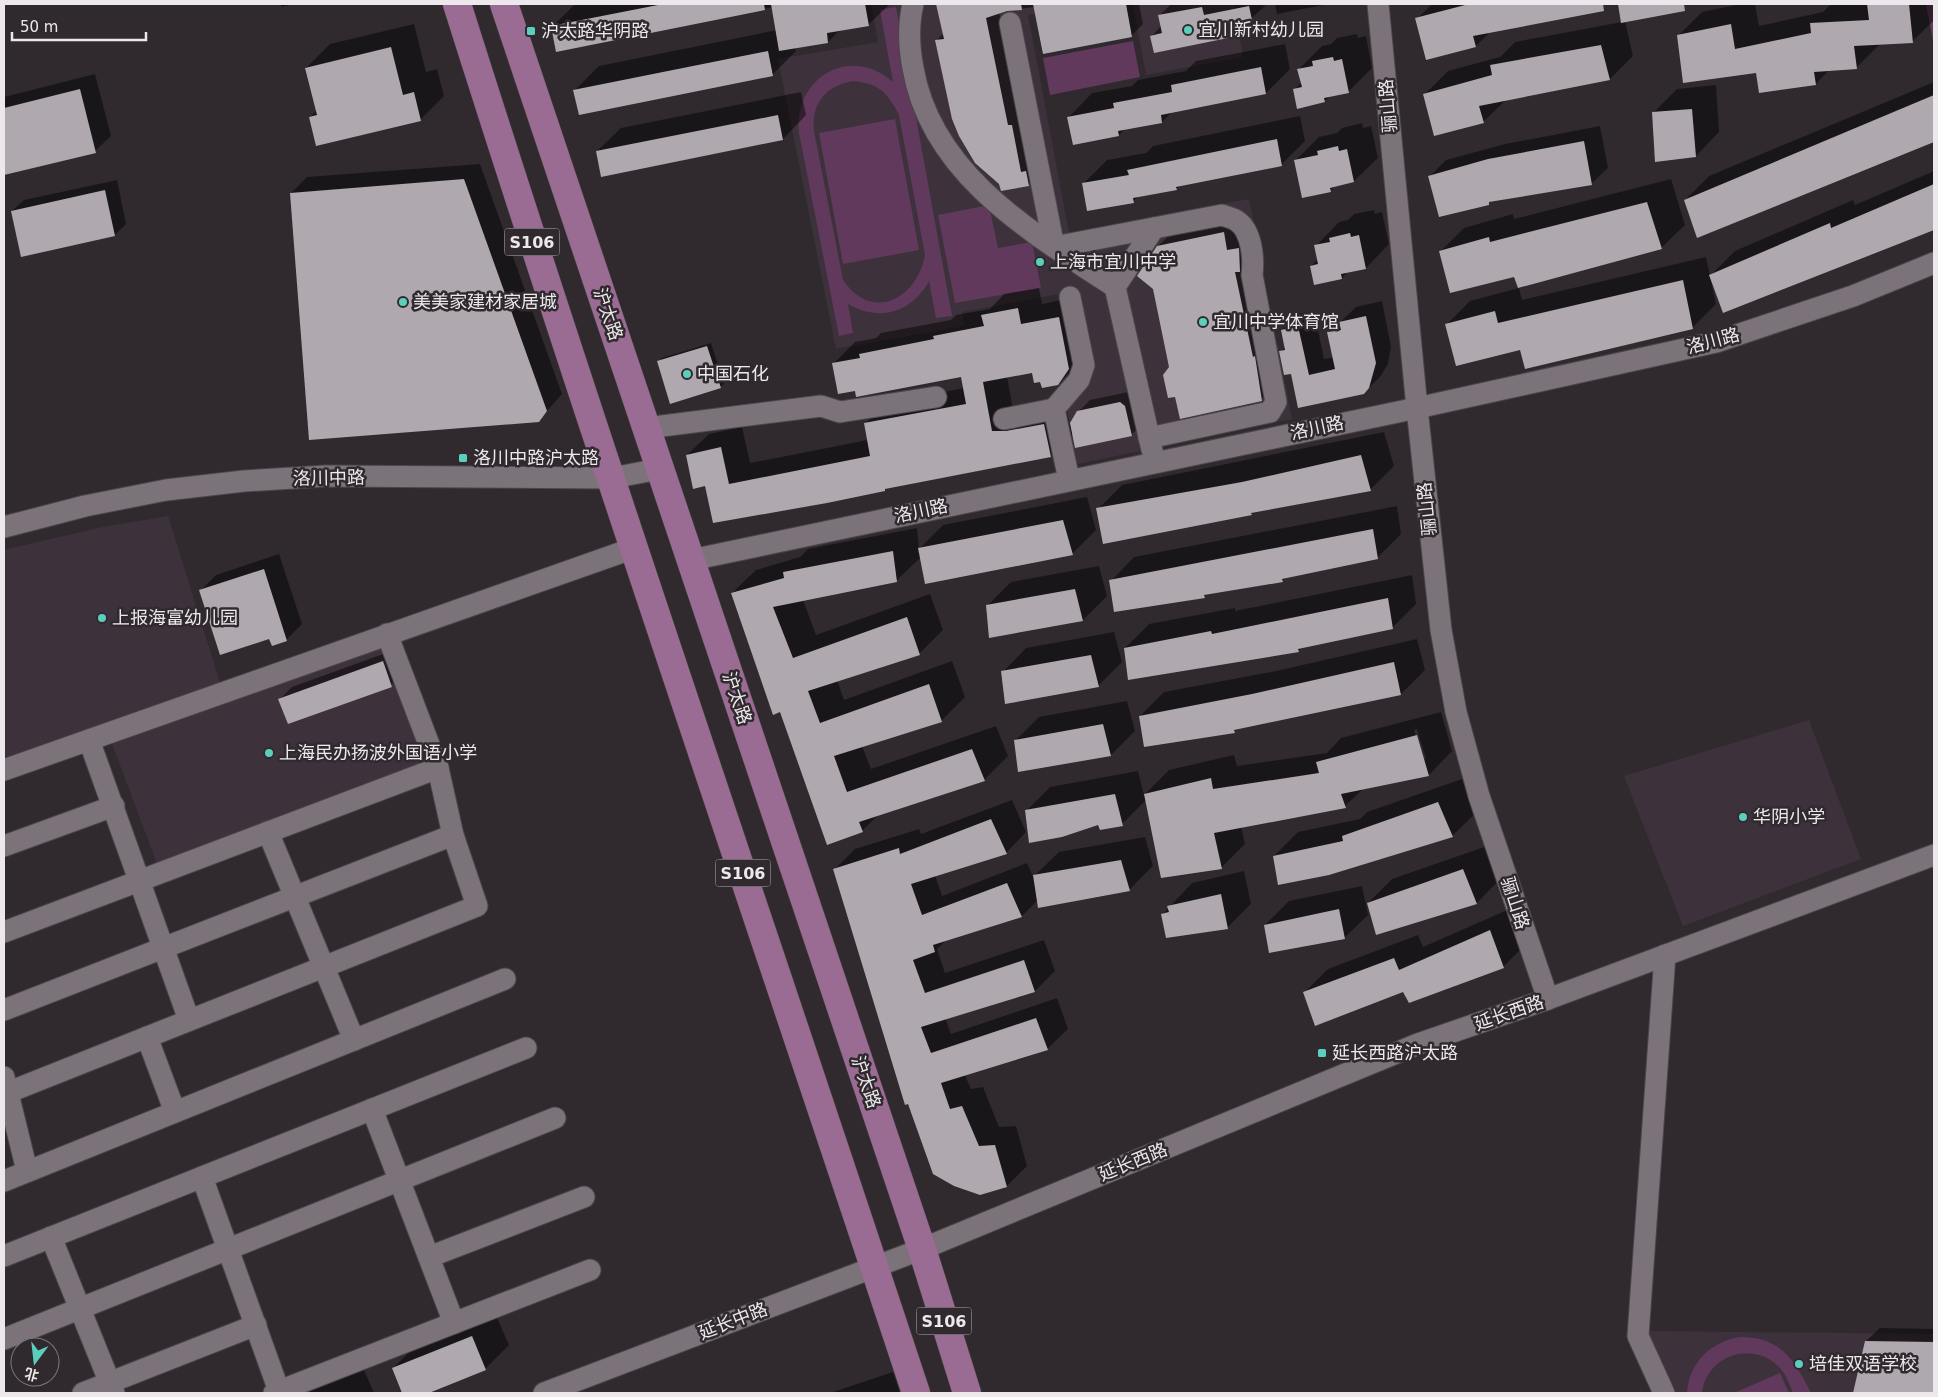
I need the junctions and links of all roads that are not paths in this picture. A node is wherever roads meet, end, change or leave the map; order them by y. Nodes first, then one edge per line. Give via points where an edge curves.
1 (457, 4) edge
2 (504, 4) edge
3 (913, 4) edge
4 (1378, 4) edge
5 (1010, 23) dead end
6 (1154, 228) junction
7 (1054, 247) junction
8 (1934, 263) edge
9 (1115, 287) junction
10 (1070, 297) dead end
11 (936, 397) dead end
12 (1416, 408) junction
13 (1054, 409) junction
14 (1004, 419) dead end
15 (646, 428) junction
16 (1149, 438) junction
17 (1154, 462) junction
18 (659, 469) junction
19 (612, 478) junction
20 (1069, 480) junction
21 (4, 527) edge
22 (634, 548) junction
23 (691, 560) junction
24 (387, 634) junction
25 (90, 740) junction
26 (438, 768) junction
27 (4, 770) edge
28 (114, 806) junction
29 (268, 832) junction
30 (453, 835) junction
31 (4, 846) edge
32 (1934, 855) edge
33 (140, 881) junction
34 (295, 897) junction
35 (4, 932) edge
36 (164, 948) junction
37 (1665, 955) junction
38 (324, 967) junction
39 (505, 979) dead end
40 (1548, 1000) junction
41 (4, 1010) edge
42 (190, 1020) junction
43 (147, 1037) junction
44 (354, 1040) junction
45 (526, 1048) dead end
46 (5, 1088) edge
47 (372, 1109) junction
48 (175, 1112) junction
49 (555, 1118) dead end
50 (27, 1171) junction
51 (202, 1177) junction
52 (400, 1180) junction
53 (4, 1181) edge
54 (584, 1197) dead end
55 (51, 1237) junction
56 (922, 1249) junction
57 (228, 1250) junction
58 (4, 1256) edge
59 (429, 1257) junction
60 (874, 1267) junction
61 (590, 1270) dead end
62 (80, 1308) junction
63 (454, 1323) junction
64 (256, 1326) junction
65 (4, 1339) edge
66 (112, 1388) edge
67 (277, 1392) edge
68 (83, 1393) edge
69 (544, 1393) edge
70 (916, 1393) edge
71 (967, 1393) edge
72 (1664, 1393) edge

1 - 19 main road, S106 via 548,294
2 - 15 main road, 沪太路 / S106
3 - 7 street via 910,50 916,86 926,113 948,153 1004,209
4 - 12 street, 骊山路
5 - 7 street
6 - 7 street
6 - 9 street
6 - 16 street via 1222,215 1237,221 1247,232 1276,402 1270,412
7 - 9 street
8 - 12 street, 洛川路 via 1853,296 1716,342
9 - 16 street
10 - 13 street via 1084,365 1079,380
11 - 15 street via 840,412 821,406
12 - 17 street, 洛川路
12 - 40 street, 骊山路 via 1441,630 1456,712 1479,796
13 - 14 street
13 - 20 street
15 - 18 main road, 沪太路 / S106
16 - 17 street
17 - 20 street, 洛川路
18 - 19 street, 洛川中路
18 - 23 main road, 沪太路 / S106
19 - 21 street, 洛川中路 via 326,476 244,481 166,490
19 - 22 main road, S106
20 - 23 street, 洛川路
22 - 24 street
22 - 60 main road, S106
23 - 56 main road, 沪太路 / S106
24 - 25 street
24 - 26 street
25 - 27 street
25 - 28 street
26 - 29 street
26 - 30 street
28 - 31 street
28 - 33 street
29 - 33 street
29 - 34 street
30 - 34 street
30 - 38 street via 477,906
32 - 37 street, 延长西路
33 - 35 street
33 - 36 street
34 - 36 street
34 - 38 street
36 - 41 street
36 - 42 street
37 - 40 street, 延长西路
37 - 72 street via 1638,1336
38 - 42 street
38 - 44 street
39 - 44 street
40 - 56 street, 延长西路 via 1418,1044
42 - 43 street
43 - 46 street
43 - 48 street
44 - 48 street
45 - 47 street
46 - 50 street
47 - 51 street
47 - 52 street
48 - 50 street
49 - 52 street
50 - 53 street
51 - 55 street
51 - 57 street
52 - 57 street
52 - 59 street
54 - 59 street
55 - 58 street
55 - 62 street
56 - 60 street, 延长中路
56 - 71 main road, 沪太路 / S106
57 - 62 street
57 - 64 street
59 - 63 street
60 - 69 street, 延长中路
60 - 70 main road, S106
61 - 63 street
62 - 65 street
62 - 66 street
63 - 67 street
64 - 66 street
64 - 67 street
66 - 68 street

